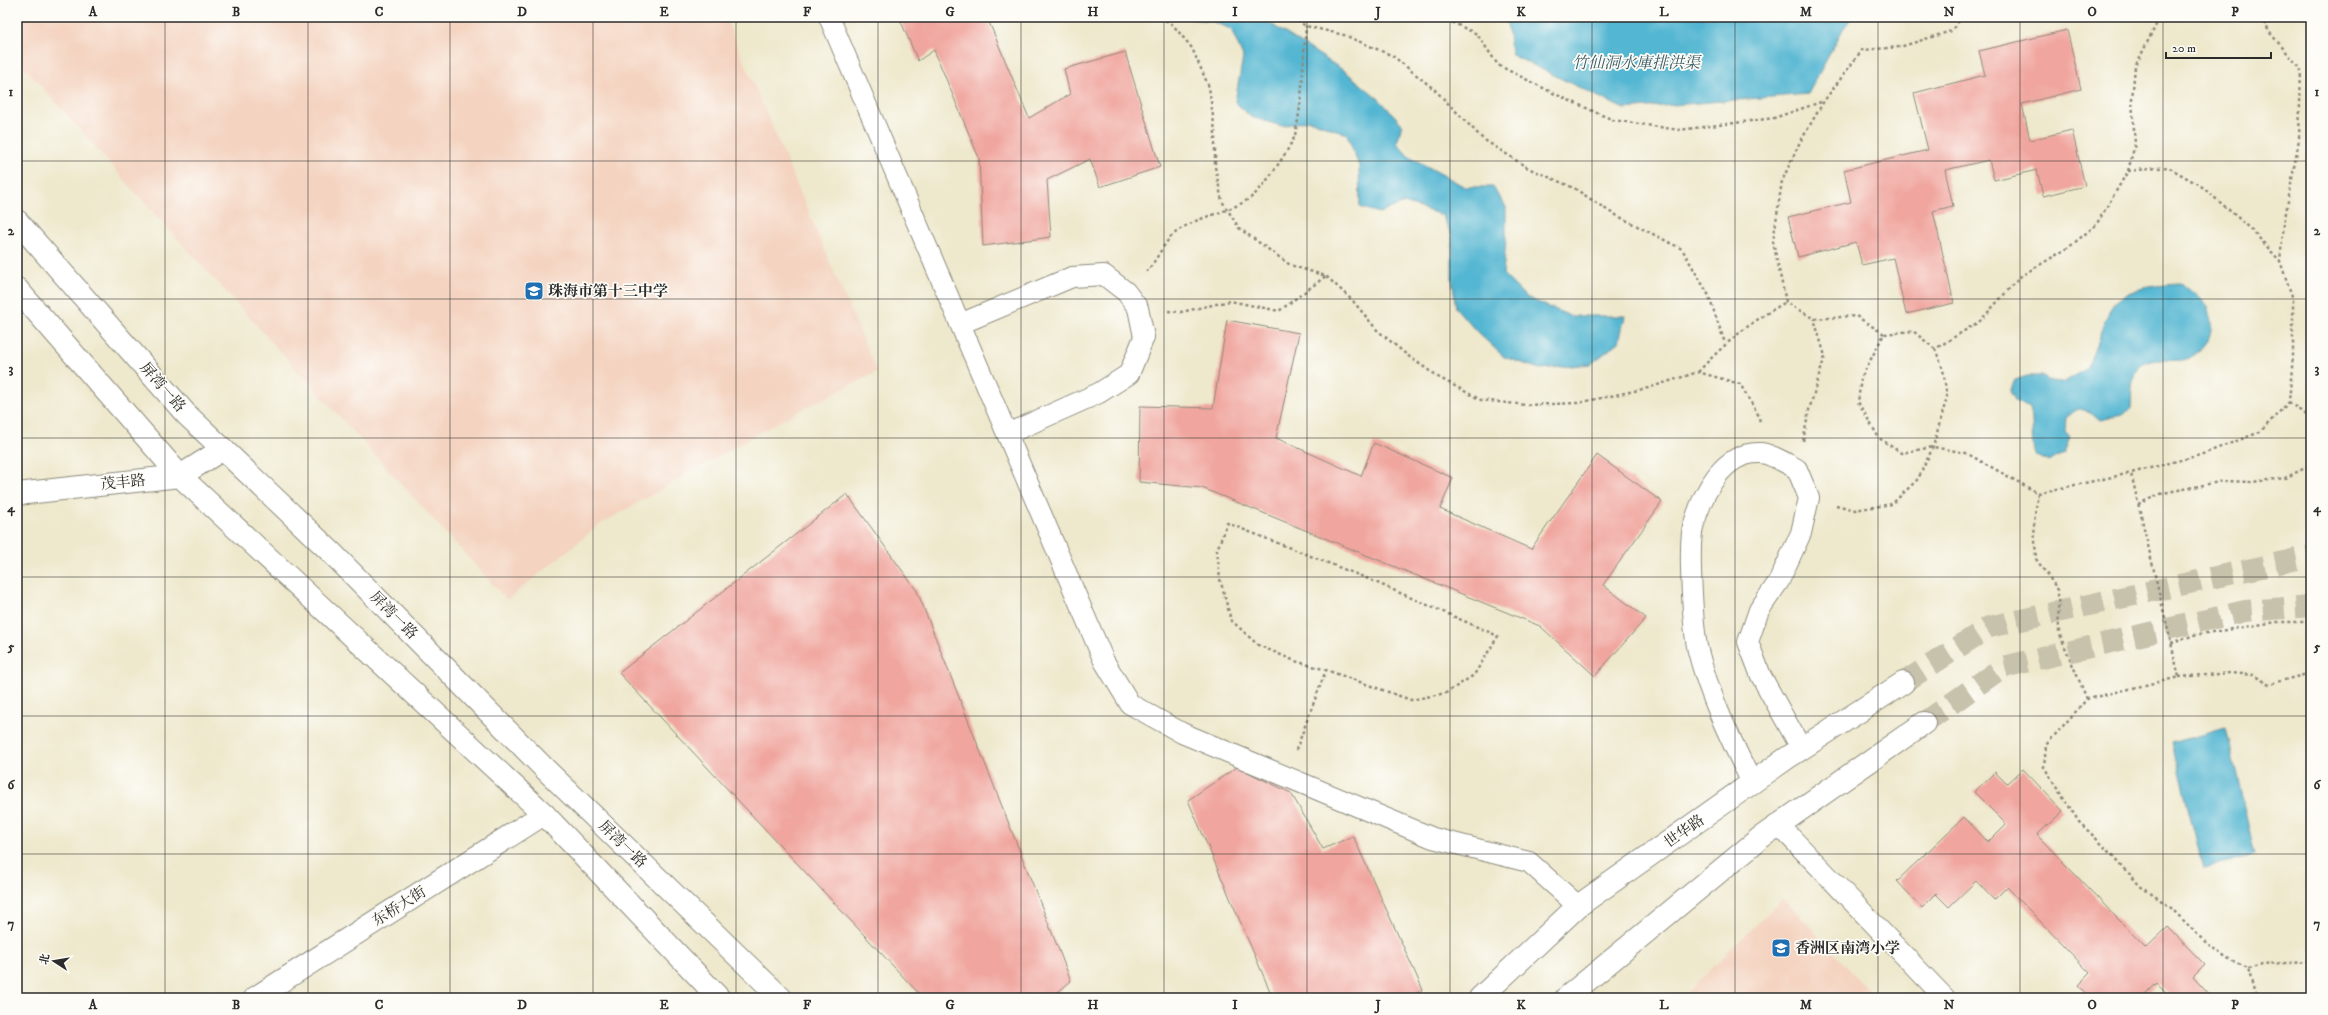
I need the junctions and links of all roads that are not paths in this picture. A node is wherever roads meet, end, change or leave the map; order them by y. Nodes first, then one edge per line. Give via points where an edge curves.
1 (829, 17) edge
2 (17, 221) edge
3 (17, 289) edge
4 (960, 324) junction
5 (1007, 434) junction
6 (223, 449) junction
7 (180, 476) junction
8 (17, 494) edge
9 (1903, 683) tunnel mouth
10 (1924, 723) tunnel mouth
11 (1801, 748) junction
12 (1752, 783) junction
13 (544, 814) junction
14 (1779, 825) junction
15 (1578, 906) junction
16 (255, 998) edge
17 (719, 998) edge
18 (781, 998) edge
19 (1480, 998) edge
20 (1566, 998) edge
21 (1945, 998) edge

1 - 4 lane
2 - 6 main road, 屏湾一路 via 186,414
3 - 7 main road
4 - 5 lane
4 - 5 lane via 1072,277 1104,275 1126,292 1138,308 1144,337 1129,374 1099,393
5 - 15 lane via 1104,661 1130,704 1182,733 1433,838 1529,862
6 - 7 main road, 茂丰路
6 - 18 main road, 屏湾一路 via 332,553 546,769
7 - 8 main road, 茂丰路
7 - 13 main road
9 - 11 main road, 世华路
10 - 14 main road
11 - 12 main road, 世华路
11 - 12 lane via 1761,676 1748,642 1759,610 1779,581 1801,534 1809,498 1797,469 1762,453 1737,456 1711,481 1693,528 1692,581 1697,650 1721,721
12 - 15 main road, 世华路
13 - 16 main road, 东桥大街
13 - 17 main road
14 - 20 main road
14 - 21 lane
15 - 19 main road, 世华路

